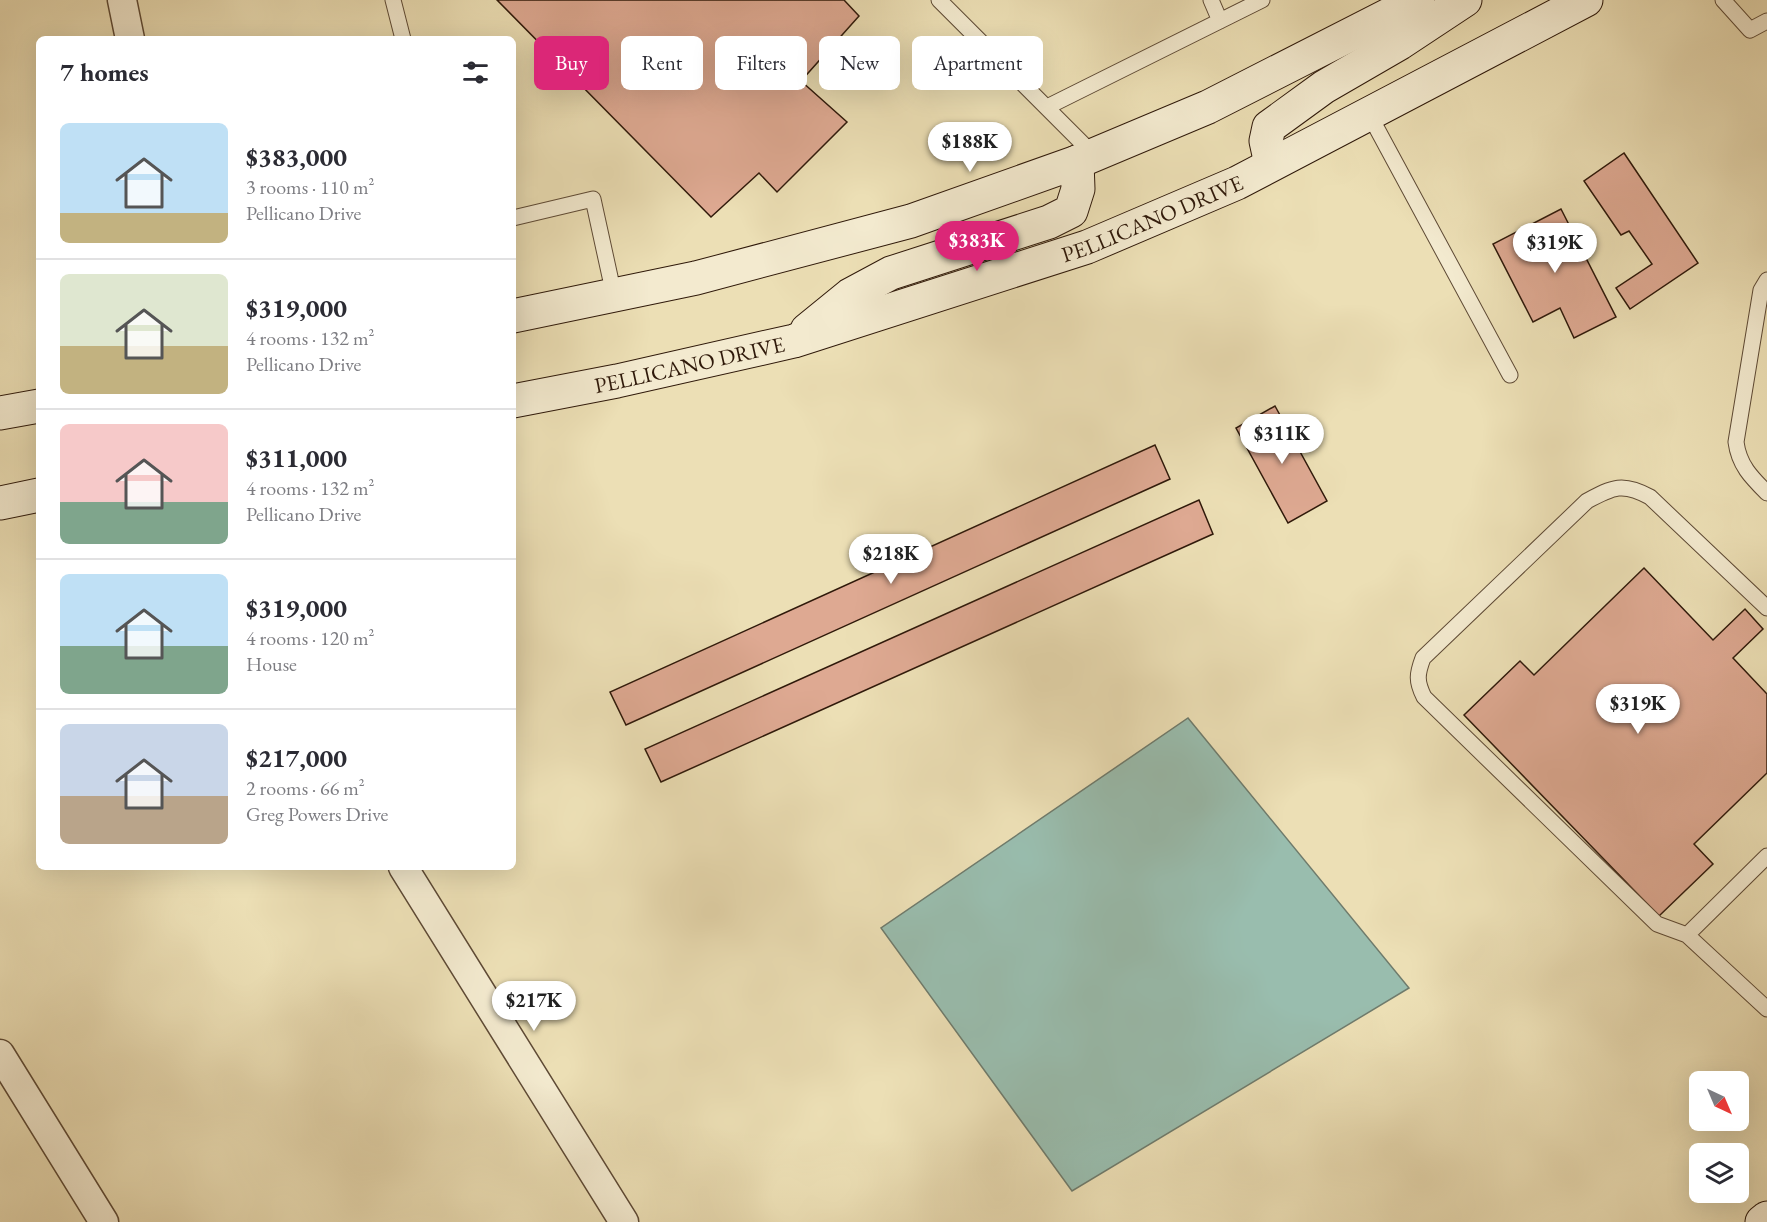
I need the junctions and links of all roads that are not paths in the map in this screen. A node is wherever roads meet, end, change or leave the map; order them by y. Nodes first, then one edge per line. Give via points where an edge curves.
1 (122, 0) edge
2 (393, 0) edge
3 (939, 0) edge
4 (1211, 0) edge
5 (1262, 0) edge
6 (1418, 0) edge
7 (1465, 0) edge
8 (1586, 0) edge
9 (1723, 0) edge
10 (1220, 21) junction
11 (1767, 21) edge
12 (129, 36) edge
13 (402, 36) edge
14 (1047, 107) junction
15 (1369, 114) junction
16 (1085, 158) junction
17 (1271, 164) junction
18 (516, 217) edge
19 (1767, 280) edge
20 (614, 295) junction
21 (516, 315) edge
22 (794, 341) junction
23 (1510, 375) dead end
24 (516, 400) edge
25 (36, 406) edge
26 (0, 413) edge
27 (1767, 493) edge
28 (36, 496) edge
29 (0, 503) edge
30 (1767, 608) edge
31 (1767, 856) edge
32 (405, 870) edge
33 (1687, 935) junction
34 (1767, 1008) edge
35 (0, 1054) edge
36 (1767, 1218) edge
37 (104, 1222) edge
38 (624, 1222) edge
39 (1762, 1222) edge

1 - 12 street
2 - 13 lane
3 - 14 lane
4 - 10 lane
5 - 10 lane
6 - 16 main road via 1208,107
7 - 17 main road via 1324,87 1269,127 1266,141
8 - 15 main road, PELLICANO DRIVE
9 - 11 lane via 1750,30
10 - 14 lane
14 - 16 lane
15 - 17 main road, PELLICANO DRIVE
15 - 23 lane
16 - 20 main road via 911,221 696,278
16 - 22 main road via 1071,211 1049,222 891,273 850,296
17 - 22 main road, PELLICANO DRIVE via 1237,183 1087,248
18 - 20 lane via 593,199
19 - 27 lane via 1761,290 1736,442 1738,459
20 - 21 main road
22 - 24 main road, PELLICANO DRIVE
25 - 26 main road
28 - 29 main road
30 - 33 lane via 1650,497 1632,487 1611,488 1587,501 1423,658 1417,673 1424,697 1657,924
31 - 33 lane
32 - 38 street
33 - 34 lane
35 - 37 street
36 - 39 main road

